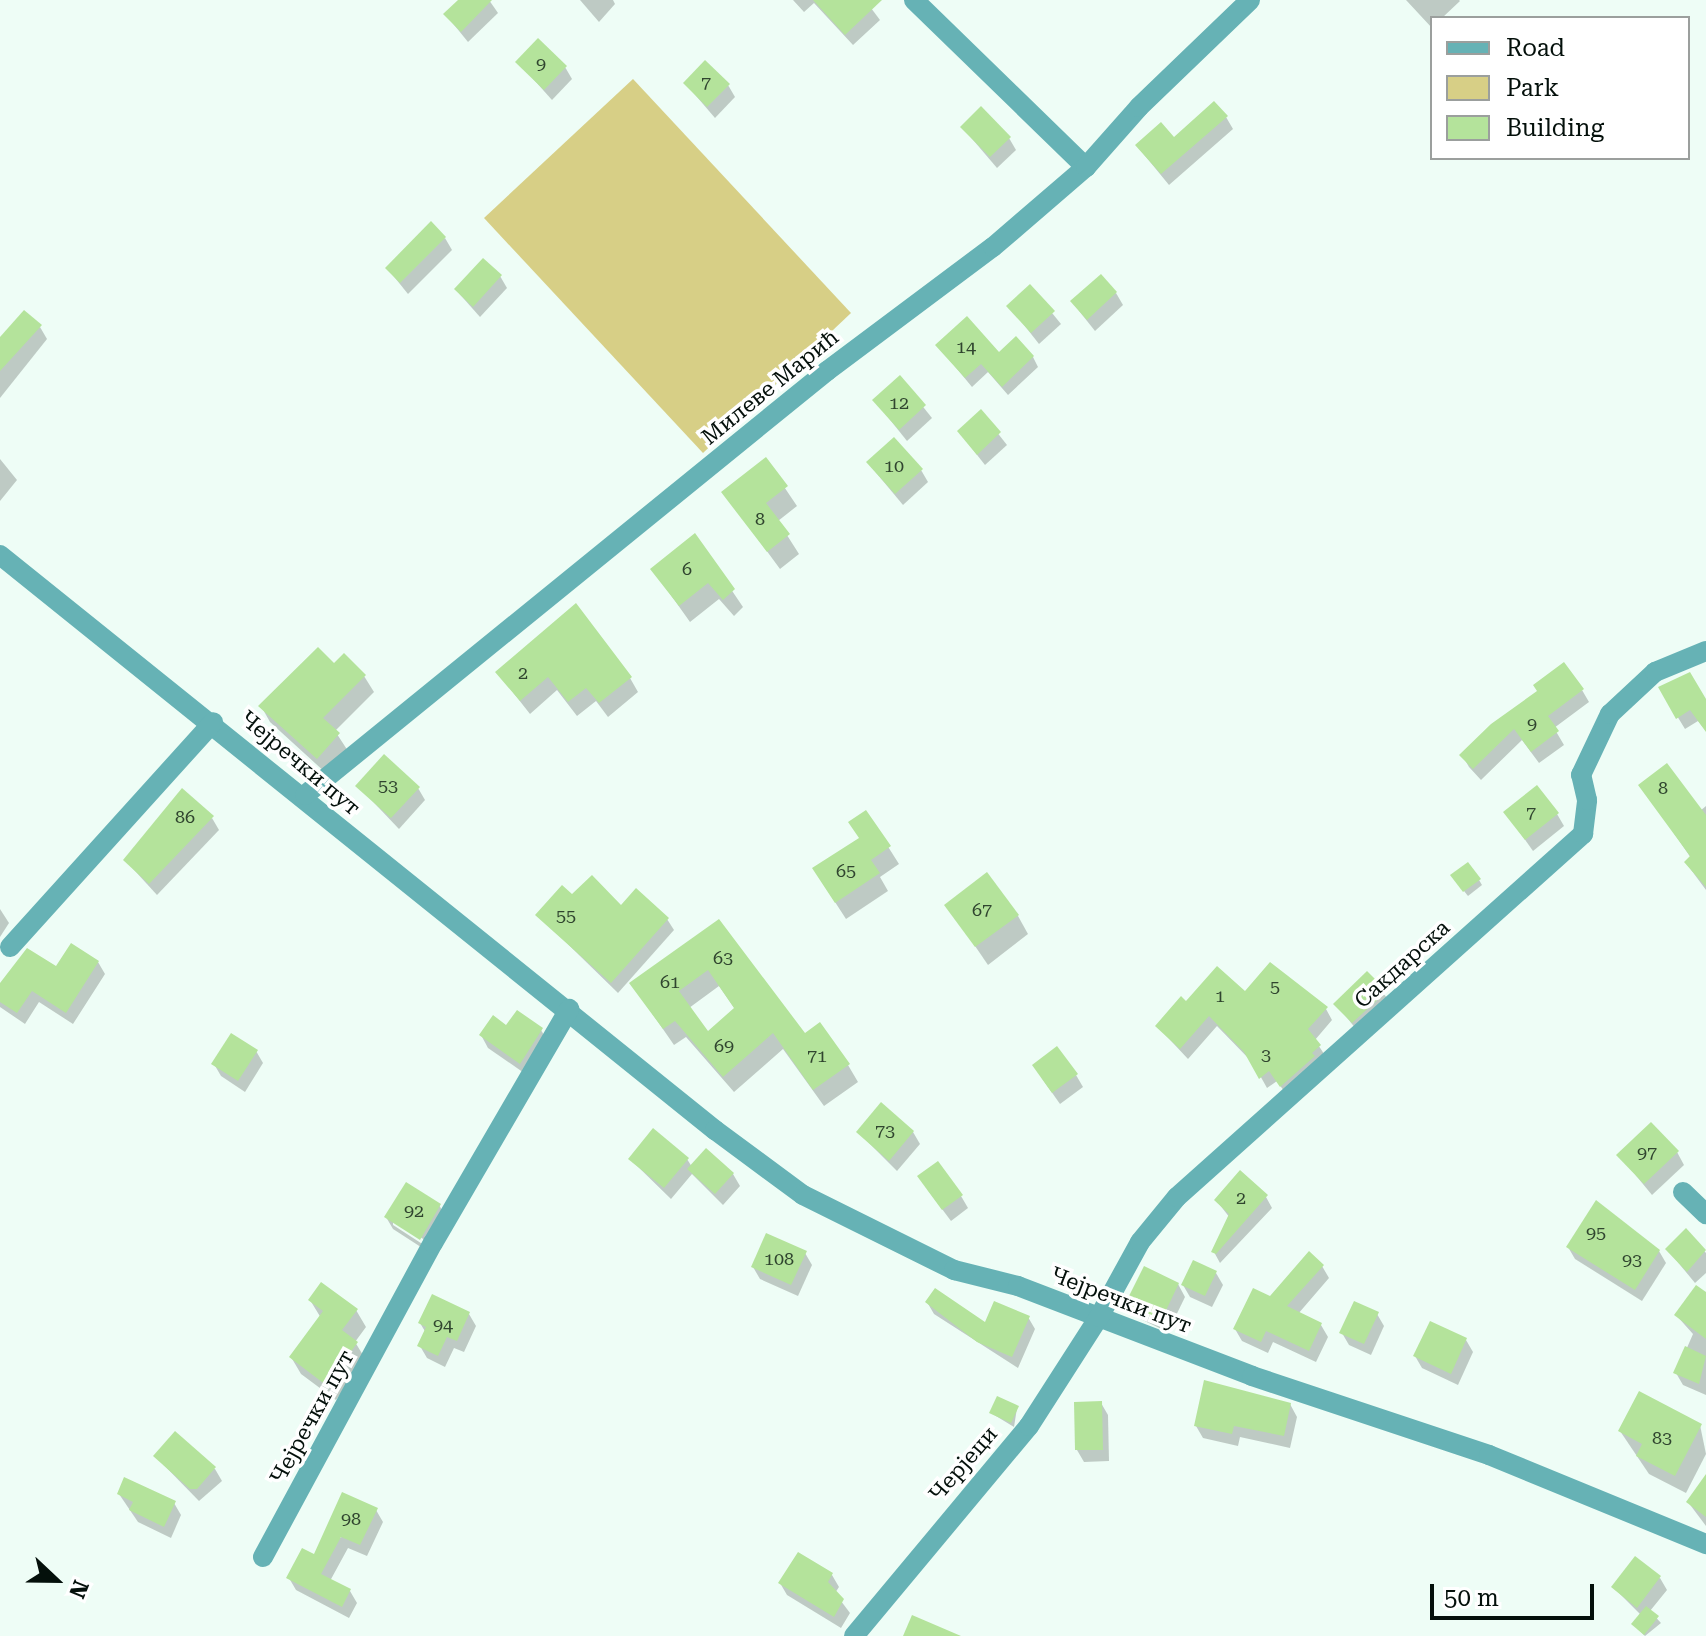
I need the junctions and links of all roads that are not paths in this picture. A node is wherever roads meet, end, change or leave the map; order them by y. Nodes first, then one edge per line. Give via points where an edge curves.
1 (914, 0) edge
2 (1250, 0) edge
3 (1086, 167) junction
4 (0, 555) edge
5 (1706, 651) edge
6 (213, 722) junction
7 (305, 795) junction
8 (10, 947) dead end
9 (569, 1009) junction
10 (1683, 1192) dead end
11 (1706, 1214) edge
12 (1099, 1317) junction
13 (1706, 1544) edge
14 (263, 1557) dead end
15 (854, 1636) edge

1 - 3 street
2 - 3 street, Милеве Мaрић via 1139,107
3 - 7 street, Милеве Мaрић
4 - 6 street, Чејречки пут
5 - 12 street, Сакдарска via 1655,672 1610,714 1581,775 1587,800 1583,834 1177,1197 1140,1242
6 - 7 street, Чејречки пут
6 - 8 street
7 - 9 street, Чејречки пут
9 - 12 street, Чејречки пут via 803,1195 954,1270 1018,1286
9 - 14 street, Чејречки пут via 433,1243
10 - 11 street
12 - 13 street, Чејречки пут via 1252,1376 1489,1455
12 - 15 street, Черјеци via 1029,1426

